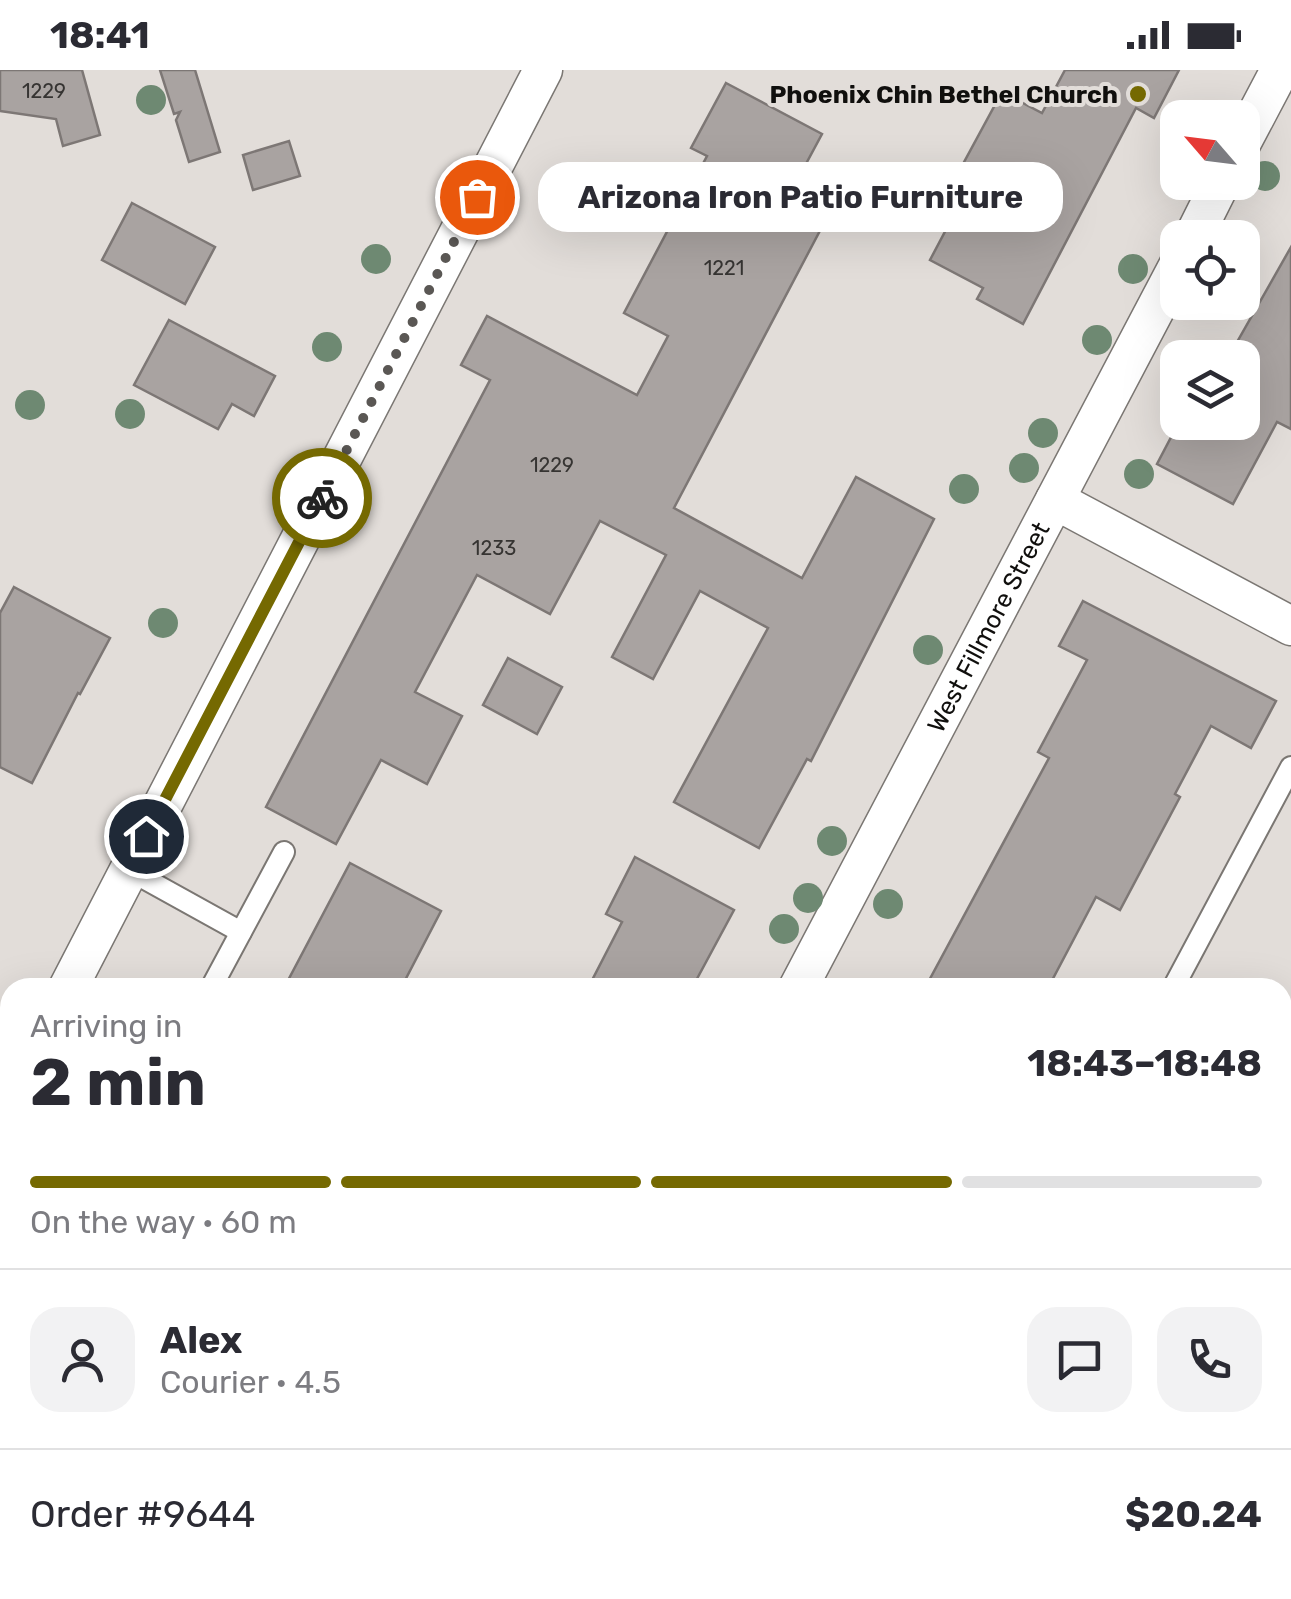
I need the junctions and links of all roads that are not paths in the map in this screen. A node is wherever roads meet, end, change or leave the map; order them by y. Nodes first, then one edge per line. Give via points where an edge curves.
1 (543, 70) edge
2 (1280, 70) edge
3 (1260, 108) edge
4 (1160, 300) edge
5 (1054, 500) junction
6 (1291, 626) edge
7 (1291, 768) edge
8 (284, 852) dead end
9 (129, 870) junction
10 (241, 932) junction
11 (73, 978) edge
12 (217, 978) edge
13 (803, 978) edge
14 (1179, 978) edge

1 - 9 street
2 - 3 street
4 - 5 street, West Fillmore Street
5 - 6 street
5 - 13 street, West Fillmore Street
7 - 14 lane
8 - 10 lane
9 - 10 lane
9 - 11 street
10 - 12 lane

